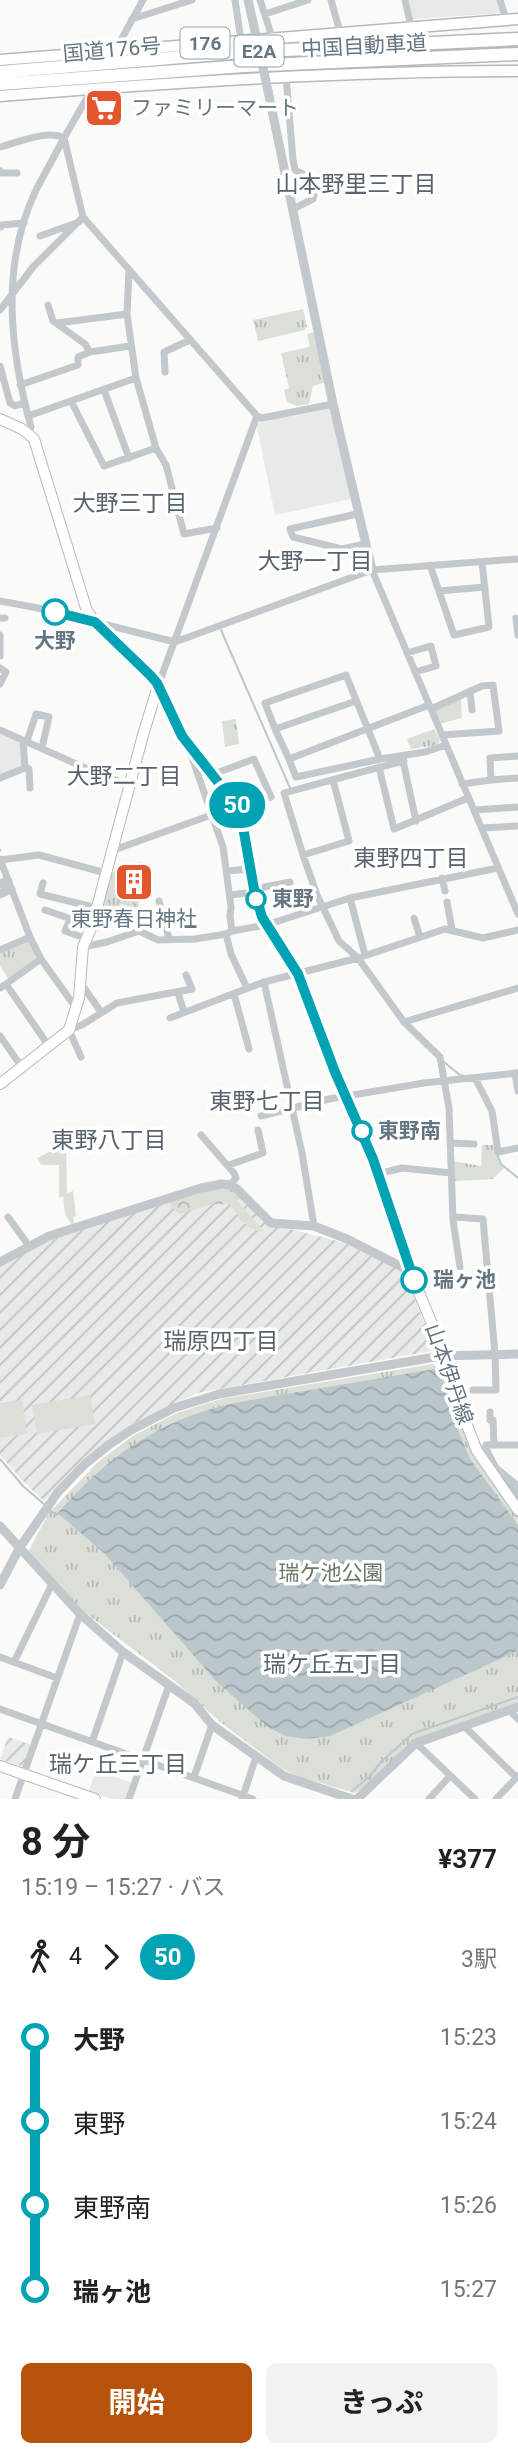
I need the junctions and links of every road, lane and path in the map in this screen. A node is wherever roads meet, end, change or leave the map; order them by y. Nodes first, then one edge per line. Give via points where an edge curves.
1 (143, 0) edge
2 (192, 0) edge
3 (235, 0) edge
4 (248, 0) edge
5 (260, 0) edge
6 (308, 0) edge
7 (331, 0) edge
8 (405, 0) edge
9 (500, 0) edge
10 (265, 14) junction
11 (132, 19) junction
12 (506, 19) junction
13 (518, 19) edge
14 (411, 26) junction
15 (340, 32) junction
16 (272, 37) junction
17 (518, 38) edge
18 (241, 40) junction
19 (116, 49) junction
20 (518, 54) edge
21 (0, 60) edge
22 (518, 71) edge
23 (0, 72) edge
24 (286, 76) junction
25 (0, 84) edge
26 (92, 89) junction
27 (0, 96) edge
28 (64, 138) junction
29 (0, 147) edge
30 (17, 173) dead end
31 (4, 176) edge
32 (293, 209) junction
33 (81, 220) junction
34 (24, 223) junction
35 (1, 225) edge
36 (40, 236) dead end
37 (129, 270) junction
38 (11, 297) junction
39 (48, 306) dead end
40 (0, 310) edge
41 (127, 314) junction
42 (57, 323) junction
43 (190, 340) junction
44 (130, 346) junction
45 (90, 352) junction
46 (0, 366) edge
47 (164, 372) dead end
48 (136, 378) junction
49 (20, 385) junction
50 (104, 390) junction
51 (71, 401) junction
52 (24, 403) junction
53 (333, 404) junction
54 (28, 416) junction
55 (257, 416) junction
56 (0, 419) edge
57 (28, 433) junction
58 (156, 448) junction
59 (129, 458) junction
60 (357, 514) junction
61 (217, 528) junction
62 (365, 544) junction
63 (518, 559) edge
64 (482, 562) junction
65 (430, 565) junction
66 (372, 570) junction
67 (485, 587) junction
68 (439, 591) junction
69 (0, 601) edge
70 (516, 618) dead end
71 (95, 622) junction
72 (0, 635) edge
73 (518, 635) edge
74 (175, 642) junction
75 (407, 653) junction
76 (0, 656) edge
77 (0, 668) edge
78 (415, 672) junction
79 (0, 684) edge
80 (158, 686) junction
81 (470, 691) junction
82 (356, 701) junction
83 (430, 707) junction
84 (472, 710) dead end
85 (368, 727) junction
86 (275, 729) junction
87 (0, 730) edge
88 (442, 735) junction
89 (25, 740) junction
90 (186, 741) junction
91 (446, 745) junction
92 (42, 748) junction
93 (518, 756) edge
94 (403, 758) junction
95 (289, 760) junction
96 (379, 763) junction
97 (25, 767) junction
98 (214, 774) junction
99 (0, 778) edge
100 (518, 778) edge
101 (332, 780) junction
102 (491, 780) junction
103 (462, 784) junction
104 (130, 785) junction
105 (30, 788) dead end
106 (468, 798) junction
107 (518, 807) edge
108 (240, 810) junction
109 (474, 810) junction
110 (214, 817) junction
111 (416, 821) junction
112 (518, 826) edge
113 (482, 828) junction
114 (111, 851) junction
115 (303, 855) junction
116 (0, 859) edge
117 (498, 868) junction
118 (250, 869) junction
119 (227, 871) junction
120 (106, 873) junction
121 (443, 878) junction
122 (290, 882) dead end
123 (43, 883) dead end
124 (6, 885) edge
125 (254, 890) junction
126 (445, 891) dead end
127 (0, 894) edge
128 (230, 895) junction
129 (350, 898) junction
130 (159, 901) dead end
131 (447, 902) dead end
132 (77, 903) junction
133 (97, 908) junction
134 (323, 908) junction
135 (44, 910) dead end
136 (518, 913) edge
137 (414, 918) dead end
138 (71, 919) junction
139 (266, 925) junction
140 (92, 926) junction
141 (452, 929) junction
142 (518, 930) edge
143 (229, 932) junction
144 (30, 937) junction
145 (419, 937) junction
146 (169, 938) junction
147 (85, 943) junction
148 (0, 950) edge
149 (361, 957) junction
150 (41, 959) junction
151 (298, 974) junction
152 (186, 975) dead end
153 (80, 982) junction
154 (264, 982) junction
155 (3, 986) edge
156 (247, 988) junction
157 (518, 988) edge
158 (178, 993) junction
159 (234, 994) junction
160 (76, 1008) junction
161 (101, 1012) junction
162 (184, 1013) junction
163 (170, 1018) dead end
164 (404, 1022) junction
165 (69, 1030) junction
166 (0, 1037) edge
167 (48, 1045) junction
168 (249, 1049) dead end
169 (81, 1057) dead end
170 (21, 1066) junction
171 (517, 1073) edge
172 (475, 1078) junction
173 (445, 1082) junction
174 (0, 1084) edge
175 (518, 1091) edge
176 (346, 1098) junction
177 (293, 1109) junction
178 (261, 1116) dead end
179 (258, 1130) dead end
180 (201, 1135) dead end
181 (450, 1143) junction
182 (474, 1144) dead end
183 (518, 1148) edge
184 (229, 1165) junction
185 (451, 1173) junction
186 (378, 1174) junction
187 (230, 1185) junction
188 (8, 1217) dead end
189 (454, 1217) junction
190 (314, 1226) junction
191 (29, 1246) junction
192 (0, 1262) edge
193 (460, 1267) dead end
194 (410, 1271) junction
195 (495, 1354) junction
196 (518, 1354) edge
197 (441, 1356) junction
198 (473, 1390) dead end
199 (490, 1412) dead end
200 (494, 1444) junction
201 (518, 1445) edge
202 (518, 1486) edge
203 (518, 1510) edge
204 (0, 1525) edge
205 (20, 1547) junction
206 (52, 1584) junction
207 (0, 1586) edge
208 (80, 1614) junction
209 (123, 1652) junction
210 (0, 1657) edge
211 (14, 1662) junction
212 (57, 1678) junction
213 (169, 1685) junction
214 (0, 1709) edge
215 (514, 1709) edge
216 (518, 1719) edge
217 (40, 1724) junction
218 (212, 1725) junction
219 (464, 1726) junction
220 (92, 1742) junction
221 (416, 1743) junction
222 (257, 1757) junction
223 (143, 1759) junction
224 (0, 1766) edge
225 (23, 1775) junction
226 (450, 1776) junction
227 (517, 1776) edge
228 (194, 1777) junction
229 (337, 1796) edge
230 (242, 1797) edge
231 (15, 1799) edge
232 (95, 1799) edge
233 (129, 1799) edge
234 (253, 1799) edge
235 (354, 1799) edge
236 (429, 1799) edge
237 (475, 1799) edge
238 (496, 1799) edge

1 - 11 street
2 - 11 street
3 - 18 street
4 - 32 street, bridge
5 - 10 street
6 - 10 street
7 - 15 street
8 - 14 street
9 - 12 street
10 - 16 street
11 - 19 street
12 - 13 highway, 国道176号 / 176
12 - 14 highway, 国道176号 / 176
14 - 15 highway, 国道176号 / 176
15 - 16 highway, 国道176号 / 176
16 - 18 highway, 国道176号 / 176
17 - 23 highway, 中国自動車道 / E2A
18 - 19 highway, 国道176号 / 176
19 - 21 highway, 国道176号 / 176
20 - 25 highway, 中国自動車道 / E2A via 244,66
22 - 24 highway, 国道176号 / 176
24 - 26 highway, 国道176号 / 176
24 - 32 street via 293,160 296,170 316,184 313,199
26 - 27 highway, 国道176号 / 176
26 - 28 street
28 - 29 street via 48,135
28 - 33 street
28 - 34 street
30 - 31 street
32 - 53 street
33 - 36 street
33 - 37 street
33 - 38 street via 33,267
34 - 35 street
34 - 38 street
37 - 41 street
37 - 43 street
38 - 40 street
38 - 49 street
39 - 42 street
41 - 42 street
41 - 44 street
42 - 45 street
43 - 47 street via 164,352
43 - 55 street
44 - 45 street
44 - 48 street
45 - 49 street via 78,357 78,365
46 - 52 street via 10,403
48 - 50 street
48 - 58 street
49 - 52 street
50 - 51 street
50 - 59 street
51 - 54 street
51 - 59 street via 104,466
52 - 54 street
53 - 55 street
53 - 60 street
54 - 57 street
55 - 61 street
56 - 57 main road
57 - 71 main road, 山本伊丹線 via 51,490 87,611
58 - 59 street
58 - 61 street via 166,465 184,534
60 - 62 street
60 - 62 street via 290,528 293,537 342,549
61 - 74 street
62 - 66 street
63 - 64 street
64 - 65 street
64 - 67 street
65 - 66 street
65 - 68 street
66 - 74 street
66 - 75 street
67 - 68 street
67 - 68 street via 489,627 454,635
69 - 71 street
70 - 73 street
71 - 74 street
71 - 80 main road, 山本伊丹線
72 - 76 street
74 - 80 street
75 - 78 street
75 - 78 street via 431,646 436,666
77 - 79 street via 6,673
78 - 83 street
80 - 90 main road, 山本伊丹線
80 - 104 main road
81 - 83 street
81 - 84 street
81 - 88 street via 494,685 499,731
82 - 85 street
82 - 86 street
82 - 86 street via 346,675 265,703
83 - 85 street
83 - 88 street
85 - 95 street
85 - 96 street
86 - 95 street
87 - 89 street
88 - 91 street
89 - 92 street
89 - 92 street via 36,714 50,717
89 - 97 street
90 - 98 main road, 山本伊丹線
90 - 110 street
91 - 94 street
91 - 103 street
92 - 104 street
93 - 102 street via 490,758
94 - 96 street
94 - 111 street
95 - 96 street via 296,777
96 - 101 street
96 - 111 street via 394,829
97 - 99 street
97 - 105 street
98 - 108 main road, 山本伊丹線
98 - 108 street via 256,761 271,797
100 - 102 street
101 - 115 street via 349,841
101 - 115 street via 284,793
102 - 103 street
103 - 106 street
104 - 114 main road
106 - 109 street
106 - 111 street
107 - 109 street
108 - 110 street
108 - 118 main road, 山本伊丹線
109 - 113 street
110 - 114 street
110 - 119 street
112 - 113 street
113 - 117 street
114 - 120 main road
115 - 134 street
116 - 120 street via 39,855
116 - 124 street
117 - 121 street
117 - 136 street
118 - 119 street
118 - 125 main road, 山本伊丹線
119 - 128 street
120 - 133 main road
121 - 126 street
121 - 129 street
122 - 125 street
123 - 132 street via 40,894
124 - 127 street
124 - 144 street
125 - 128 street
125 - 139 main road, 山本伊丹線
128 - 143 street
129 - 134 street
129 - 149 street
130 - 146 street
131 - 141 street
132 - 133 street
132 - 138 street
133 - 140 main road
134 - 139 street
134 - 149 street via 339,941
135 - 138 street
137 - 145 street
138 - 140 street
138 - 147 street via 65,931
139 - 143 street
139 - 151 main road, 山本伊丹線
140 - 147 main road
141 - 142 street via 482,938
141 - 145 street
143 - 146 street via 195,939
143 - 156 street via 230,952
144 - 148 street
144 - 150 street
145 - 149 street
146 - 147 street via 158,940 139,931 107,942
147 - 153 main road
149 - 151 street
149 - 164 street
150 - 155 street
150 - 160 street
151 - 154 street
151 - 176 main road, 山本伊丹線
152 - 158 street via 192,989
153 - 160 main road
153 - 161 street
154 - 156 street
154 - 177 street
155 - 167 street
156 - 159 street
157 - 164 street
158 - 161 street via 132,999
158 - 162 street
159 - 162 street
159 - 168 street
160 - 165 main road
161 - 165 street
162 - 163 street
164 - 173 street via 440,1057
165 - 167 main road
165 - 169 street
166 - 170 street
167 - 170 main road
170 - 174 main road
171 - 172 street
171 - 175 street
172 - 173 street
172 - 183 street via 492,1111 498,1152
173 - 176 street
173 - 181 street
176 - 177 street
176 - 186 main road, 山本伊丹線
177 - 178 street
177 - 190 street
179 - 184 street via 263,1153
180 - 184 street
181 - 182 street
181 - 185 street
184 - 187 street via 236,1178
185 - 186 street via 402,1168
185 - 189 street
186 - 194 main road, 山本伊丹線
187 - 190 street via 271,1223
187 - 191 street via 201,1188
188 - 191 street
189 - 193 street
189 - 195 street via 483,1219
190 - 194 street
191 - 192 street
194 - 197 main road, 山本伊丹線
195 - 196 street
195 - 197 street
195 - 198 street via 496,1390
197 - 203 main road, 山本伊丹線 via 477,1451
197 - 205 street via 219,1394 174,1408 131,1430 85,1464 50,1502
199 - 200 street
200 - 201 street
200 - 202 street via 485,1447 496,1468
204 - 205 street
205 - 206 street
205 - 207 street
206 - 208 street
206 - 211 street
208 - 209 street
208 - 212 street
209 - 213 street
209 - 220 street
210 - 211 street
211 - 212 street
212 - 217 street
213 - 218 street via 194,1703
213 - 223 street
214 - 217 street
215 - 216 street
215 - 219 street
217 - 220 street
217 - 225 street
218 - 222 street
218 - 228 street
219 - 221 street
219 - 227 street
220 - 223 street
221 - 226 street
221 - 235 street
222 - 229 street via 284,1776
222 - 230 street
223 - 228 street
223 - 233 street
224 - 225 main road
225 - 231 street
225 - 232 main road
226 - 236 street
226 - 237 street
227 - 238 street
228 - 230 street
229 - 235 street
230 - 234 street

